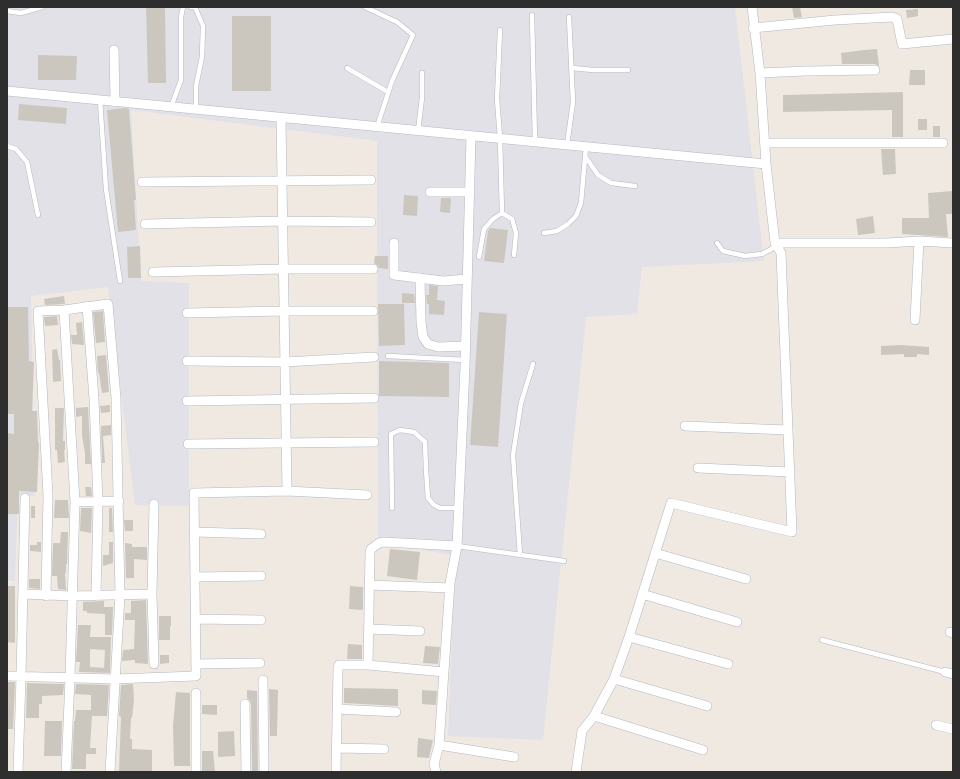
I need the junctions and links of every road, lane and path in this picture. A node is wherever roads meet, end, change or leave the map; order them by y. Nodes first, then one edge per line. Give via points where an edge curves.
1 (42, 7) edge
2 (183, 7) edge
3 (191, 7) edge
4 (365, 7) edge
5 (752, 7) edge
6 (7, 11) edge
7 (532, 15) dead end
8 (569, 17) dead end
9 (753, 28) junction
10 (500, 30) dead end
11 (953, 39) edge
12 (114, 50) dead end
13 (347, 68) dead end
14 (572, 68) junction
15 (628, 70) dead end
16 (875, 70) dead end
17 (422, 73) dead end
18 (760, 73) junction
19 (7, 91) edge
20 (388, 92) junction
21 (100, 100) junction
22 (115, 102) junction
23 (171, 107) junction
24 (196, 109) junction
25 (281, 118) junction
26 (378, 127) junction
27 (418, 131) junction
28 (471, 136) junction
29 (500, 138) junction
30 (535, 142) junction
31 (765, 143) junction
32 (943, 143) dead end
33 (567, 145) junction
34 (7, 146) edge
35 (586, 146) junction
36 (585, 156) junction
37 (766, 164) junction
38 (371, 180) dead end
39 (282, 181) junction
40 (142, 182) dead end
41 (635, 186) dead end
42 (430, 192) dead end
43 (470, 192) junction
44 (502, 213) junction
45 (38, 215) dead end
46 (283, 221) junction
47 (371, 222) dead end
48 (145, 224) dead end
49 (544, 233) dead end
50 (919, 241) junction
51 (394, 243) dead end
52 (717, 243) dead end
53 (953, 243) edge
54 (776, 244) junction
55 (514, 255) dead end
56 (479, 257) dead end
57 (284, 269) junction
58 (373, 269) dead end
59 (153, 272) dead end
60 (420, 278) junction
61 (467, 279) junction
62 (120, 281) dead end
63 (87, 306) junction
64 (64, 310) junction
65 (284, 311) junction
66 (373, 311) dead end
67 (187, 313) dead end
68 (915, 320) dead end
69 (465, 346) junction
70 (388, 356) dead end
71 (374, 357) dead end
72 (465, 360) junction
73 (187, 361) dead end
74 (285, 362) junction
75 (533, 364) dead end
76 (374, 398) dead end
77 (286, 400) junction
78 (187, 401) dead end
79 (685, 426) dead end
80 (788, 430) junction
81 (374, 442) dead end
82 (286, 443) junction
83 (188, 444) dead end
84 (698, 468) dead end
85 (790, 472) junction
86 (287, 491) junction
87 (367, 495) dead end
88 (25, 498) dead end
89 (119, 501) junction
90 (75, 502) junction
91 (98, 502) junction
92 (154, 504) dead end
93 (392, 508) dead end
94 (458, 508) junction
95 (195, 532) junction
96 (261, 534) dead end
97 (457, 546) junction
98 (655, 553) junction
99 (520, 555) junction
100 (564, 561) dead end
101 (261, 576) dead end
102 (195, 578) junction
103 (746, 579) dead end
104 (369, 585) junction
105 (450, 588) junction
106 (23, 594) junction
107 (152, 594) junction
108 (642, 594) junction
109 (120, 595) junction
110 (46, 596) junction
111 (72, 596) junction
112 (96, 596) junction
113 (195, 619) junction
114 (261, 620) dead end
115 (737, 622) dead end
116 (369, 629) junction
117 (420, 631) dead end
118 (629, 636) junction
119 (822, 640) dead end
120 (260, 663) dead end
121 (154, 664) dead end
122 (196, 664) junction
123 (728, 664) dead end
124 (368, 665) junction
125 (444, 672) junction
126 (949, 673) edge
127 (7, 676) edge
128 (22, 676) junction
129 (70, 678) junction
130 (114, 679) junction
131 (614, 679) junction
132 (263, 680) dead end
133 (196, 693) dead end
134 (244, 704) dead end
135 (707, 706) dead end
136 (337, 709) junction
137 (396, 712) dead end
138 (594, 716) junction
139 (936, 725) dead end
140 (953, 729) edge
141 (439, 745) junction
142 (336, 748) junction
143 (384, 750) dead end
144 (703, 750) dead end
145 (514, 756) dead end
146 (18, 772) edge
147 (66, 772) edge
148 (110, 772) edge
149 (196, 772) edge
150 (246, 772) edge
151 (264, 772) edge
152 (336, 772) edge
153 (436, 772) edge
154 (576, 772) edge

1 - 6 lane via 21,13
2 - 23 lane via 181,80
3 - 24 lane via 195,7 203,26
4 - 20 lane via 397,22 413,35
5 - 9 street
7 - 30 lane
8 - 14 lane
9 - 11 street via 892,17 897,19 902,44
9 - 18 street
10 - 29 lane via 497,99
12 - 22 street
13 - 20 lane
14 - 15 lane
14 - 33 lane via 573,102
16 - 18 street
17 - 27 lane
18 - 31 street
19 - 21 street
20 - 26 lane
21 - 22 street
21 - 62 lane via 106,189
22 - 23 street
23 - 24 street
24 - 25 street
25 - 26 street
25 - 39 street
26 - 27 street
27 - 28 street
28 - 29 street
28 - 43 street
29 - 30 street
29 - 44 lane
30 - 33 street
31 - 32 street
31 - 37 street
33 - 35 street
34 - 45 lane via 16,149 27,162
35 - 36 lane
35 - 37 street
36 - 41 lane via 598,175 611,183
36 - 49 lane via 581,203 576,216 557,231
37 - 54 street
38 - 39 street
39 - 40 street
39 - 46 street
42 - 43 street
43 - 61 street
44 - 55 lane via 512,219 516,233
44 - 56 lane via 484,229
46 - 47 street
46 - 48 street
46 - 57 street
50 - 53 street
50 - 54 street
50 - 68 street
51 - 60 street via 394,275
52 - 54 lane via 723,251 745,256 762,254
54 - 80 street via 781,253
57 - 58 street
57 - 59 street
57 - 65 street
60 - 61 street via 443,281
60 - 69 street via 420,322 423,337 428,344 438,347
61 - 69 street
63 - 64 street
63 - 89 street via 108,304 116,398
63 - 91 street
64 - 90 street
64 - 110 street via 38,311 48,495
65 - 66 street
65 - 67 street
65 - 74 street
69 - 72 street
70 - 72 lane
71 - 74 street
72 - 94 street
73 - 74 street
74 - 77 street
75 - 99 lane via 521,403 513,455
76 - 77 street
77 - 78 street
77 - 82 street
79 - 80 street
80 - 85 street
81 - 82 street
82 - 83 street
82 - 86 street
84 - 85 street
85 - 98 street via 792,532 671,503
86 - 87 street
86 - 95 street via 194,493
88 - 106 street
89 - 91 street
89 - 109 street
90 - 91 street
90 - 111 street
91 - 112 street
92 - 107 street
93 - 94 lane via 391,434 400,430 414,432 425,442 428,498 440,508
94 - 97 street
95 - 96 street
95 - 102 street
97 - 99 lane
97 - 104 street via 380,543 370,552
97 - 105 street
98 - 103 street
98 - 108 street
99 - 100 lane
101 - 102 street
102 - 113 street
104 - 105 street
104 - 116 street
105 - 125 street
106 - 110 street
106 - 128 street
107 - 109 street
107 - 121 street
108 - 115 street
108 - 118 street
109 - 112 street
109 - 130 street
110 - 111 street
111 - 112 street
111 - 129 street
113 - 114 street
113 - 122 street
116 - 117 street
116 - 124 street
118 - 123 street
118 - 131 street
119 - 126 lane
120 - 122 street
122 - 130 street via 196,676
124 - 125 street
124 - 136 street via 339,665
125 - 141 street
127 - 128 street
128 - 129 street
128 - 146 street
129 - 130 street
129 - 147 street
130 - 148 street
131 - 135 street
131 - 138 street
132 - 151 street
133 - 149 street
134 - 150 street
136 - 137 street
136 - 142 street
138 - 144 street
138 - 154 street via 582,731
139 - 140 street
141 - 145 street
141 - 153 street via 434,764
142 - 143 street
142 - 152 street

